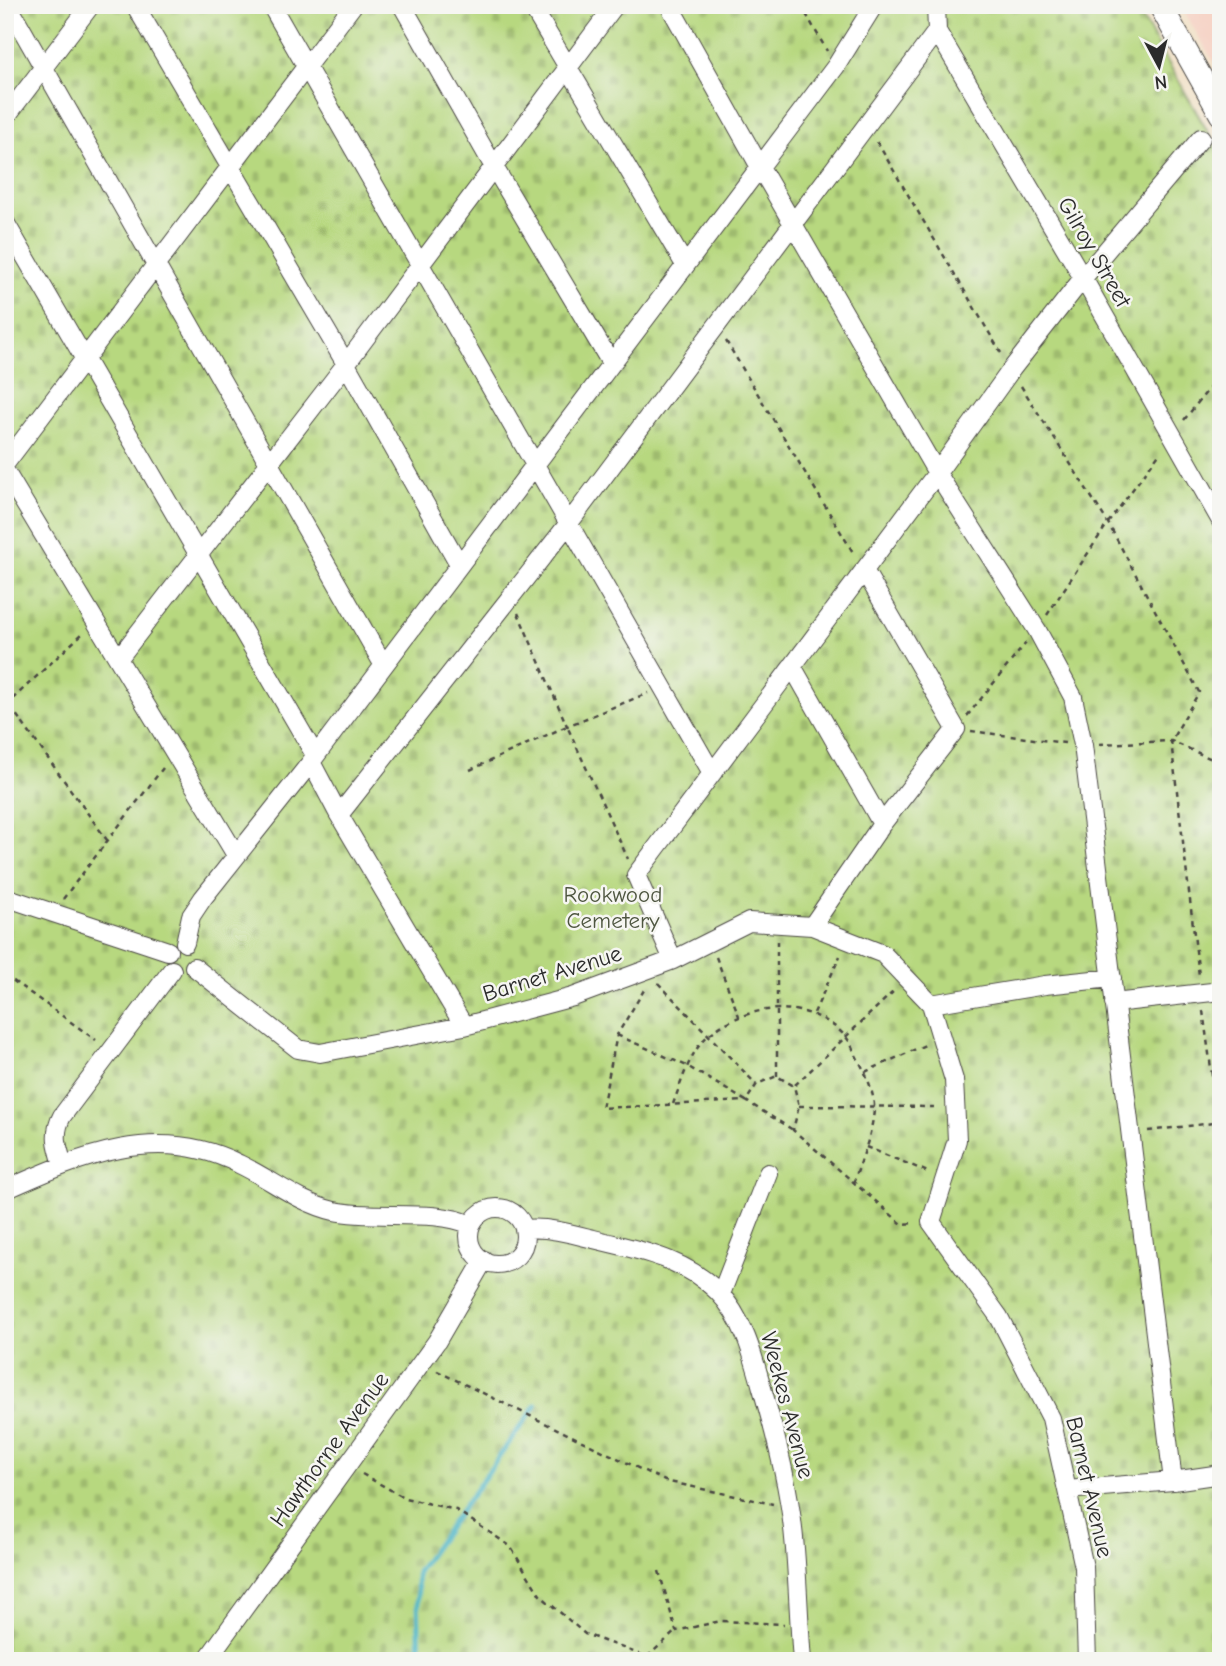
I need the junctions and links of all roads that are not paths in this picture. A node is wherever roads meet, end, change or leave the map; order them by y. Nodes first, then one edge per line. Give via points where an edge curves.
1 (8, 5) edge
2 (91, 5) edge
3 (135, 5) edge
4 (271, 5) edge
5 (354, 5) edge
6 (402, 5) edge
7 (531, 5) edge
8 (615, 5) edge
9 (669, 5) edge
10 (874, 5) edge
11 (936, 5) edge
12 (1160, 5) edge
13 (937, 31) junction
14 (44, 67) junction
15 (306, 67) junction
16 (569, 67) junction
17 (1221, 114) edge
18 (5, 118) edge
19 (1201, 138) dead end
20 (231, 166) junction
21 (494, 167) junction
22 (760, 167) junction
23 (5, 222) edge
24 (793, 223) junction
25 (156, 264) junction
26 (421, 265) junction
27 (685, 265) junction
28 (1083, 278) junction
29 (86, 358) junction
30 (611, 363) junction
31 (346, 364) junction
32 (270, 463) junction
33 (535, 463) junction
34 (5, 464) edge
35 (5, 471) edge
36 (937, 472) junction
37 (1221, 521) edge
38 (569, 523) junction
39 (199, 556) junction
40 (459, 564) junction
41 (864, 570) junction
42 (119, 658) junction
43 (383, 664) junction
44 (792, 666) junction
45 (313, 758) junction
46 (712, 773) junction
47 (339, 815) junction
48 (882, 824) junction
49 (236, 855) junction
50 (5, 897) edge
51 (812, 926) junction
52 (185, 943) junction
53 (167, 951) junction
54 (673, 960) junction
55 (194, 967) junction
56 (172, 970) junction
57 (1112, 978) junction
58 (1221, 991) edge
59 (1114, 1003) junction
60 (930, 1004) junction
61 (464, 1026) junction
62 (63, 1164) junction
63 (768, 1173) dead end
64 (5, 1190) edge
65 (471, 1225) junction
66 (525, 1230) junction
67 (484, 1260) junction
68 (721, 1294) junction
69 (1221, 1474) edge
70 (1173, 1481) junction
71 (1067, 1490) junction
72 (206, 1661) edge
73 (802, 1661) edge
74 (1087, 1661) edge

1 - 14 street
2 - 14 street
3 - 20 street
4 - 15 street
5 - 15 street
6 - 21 street
7 - 16 street
8 - 16 street
9 - 22 street
10 - 22 street via 836,66
11 - 13 street, Gilroy Street
12 - 17 main road
13 - 24 street
13 - 28 street, Gilroy Street
14 - 18 street
14 - 25 street
15 - 20 street
15 - 26 street
16 - 21 street
16 - 27 street
19 - 28 street
20 - 25 street
20 - 31 street
21 - 26 street
21 - 30 street
22 - 24 street
22 - 27 street
23 - 29 street
24 - 36 street
24 - 38 street
25 - 29 street
25 - 32 street
26 - 31 street
26 - 33 street
27 - 30 street
28 - 36 street
28 - 37 street, Gilroy Street
29 - 34 street
29 - 39 street
30 - 33 street
31 - 32 street
31 - 40 street
32 - 39 street
32 - 43 street
33 - 38 street
33 - 40 street
35 - 42 street
36 - 41 street
36 - 57 street via 1037,630 1073,698
38 - 46 street
38 - 47 street
39 - 42 street
39 - 45 street
40 - 43 street
41 - 44 street
41 - 48 street via 956,729
42 - 49 street
43 - 45 street
44 - 46 street
44 - 48 street
45 - 47 street
45 - 49 street
46 - 54 street via 636,875
47 - 61 street
48 - 51 street
49 - 52 street via 195,908
50 - 53 street
51 - 54 street, Barnet Avenue via 749,922
51 - 60 street, Barnet Avenue via 883,954
52 - 53 street via 176,943
52 - 55 street via 196,953
53 - 56 street
54 - 61 street, Barnet Avenue via 573,998
55 - 56 street via 183,973
55 - 61 street, Barnet Avenue via 298,1049 320,1053
56 - 62 street via 58,1123 56,1144
57 - 59 street
57 - 60 street
58 - 59 street
59 - 70 street
60 - 71 street, Barnet Avenue via 954,1080 957,1140 931,1222 999,1317 1051,1418
62 - 64 street
62 - 65 street via 131,1147 184,1146 235,1161 328,1209 442,1218
63 - 68 street
65 - 66 street via 486,1210 500,1208 513,1212
65 - 67 street via 471,1245
66 - 67 street via 521,1250 511,1260 497,1264
66 - 68 street, Weekes Avenue via 543,1229 662,1257 695,1273
67 - 72 street, Hawthorne Avenue via 437,1341
68 - 73 street, Weekes Avenue via 739,1323 772,1424 795,1547
69 - 70 street
70 - 71 street
71 - 74 street, Barnet Avenue via 1084,1567

